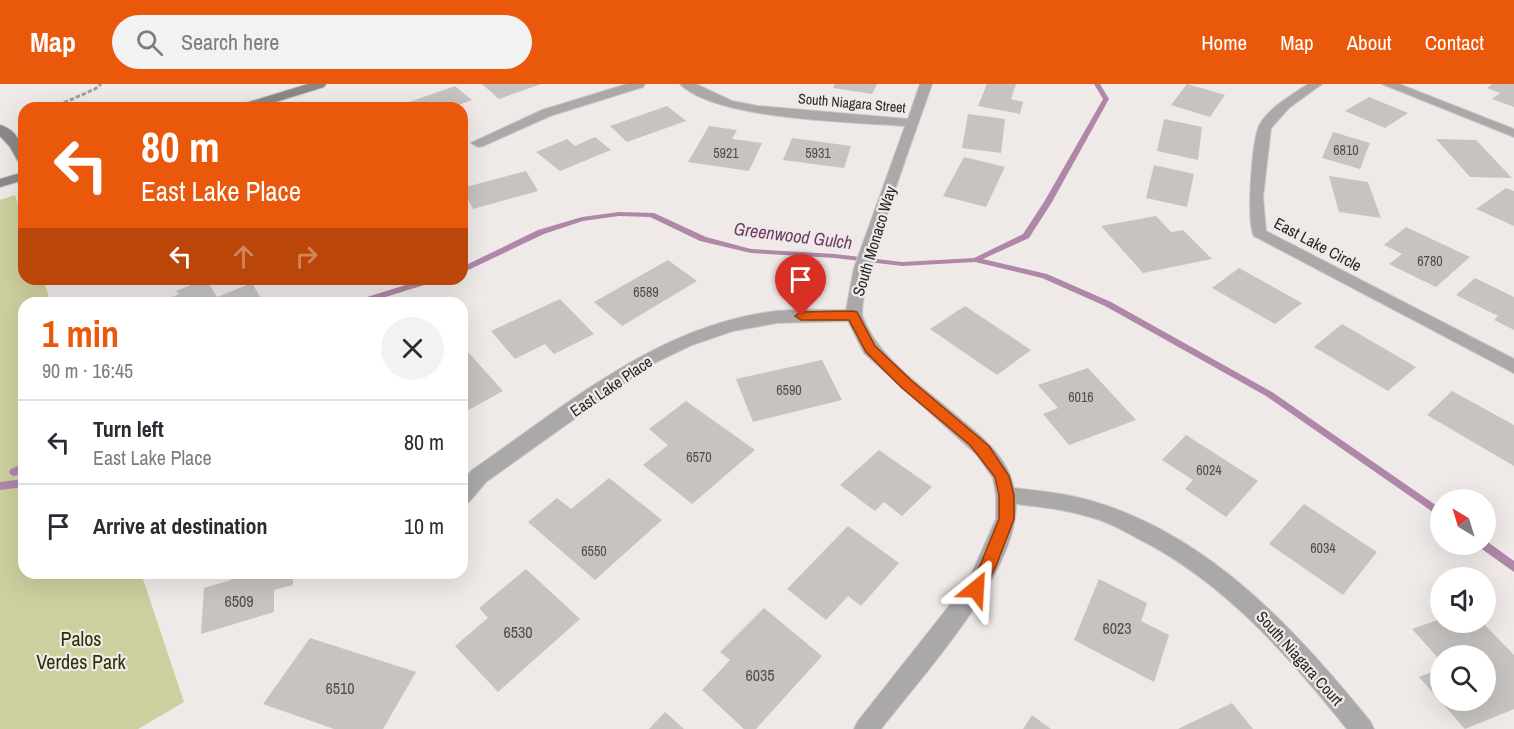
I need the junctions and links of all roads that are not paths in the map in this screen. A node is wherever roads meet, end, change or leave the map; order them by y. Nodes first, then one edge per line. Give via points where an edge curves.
1 (320, 84) edge
2 (639, 84) edge
3 (686, 84) edge
4 (926, 84) edge
5 (1316, 84) edge
6 (1388, 84) edge
7 (262, 102) edge
8 (913, 123) junction
9 (0, 129) edge
10 (1514, 133) edge
11 (478, 142) dead end
12 (18, 149) edge
13 (18, 178) edge
14 (0, 183) edge
15 (853, 315) junction
16 (1514, 367) edge
17 (468, 489) edge
18 (1006, 495) junction
19 (866, 729) edge
20 (1362, 729) edge

1 - 7 main road
2 - 11 street via 546,112
3 - 8 street, South Niagara Street via 728,104 758,110
4 - 8 street, South Monaco Way
5 - 16 street, East Lake Circle via 1285,105 1265,127 1256,197 1259,233
6 - 10 street
8 - 15 street, South Monaco Way via 862,268
9 - 12 main road
13 - 14 main road
15 - 17 street, East Lake Place via 777,317 731,326 686,341 644,361 479,476
15 - 18 street, South Monaco Way via 870,349 984,450 1002,476
18 - 19 street, South Monaco Way via 1006,519 976,589
18 - 20 street, South Niagara Court via 1094,509 1159,537 1213,573 1269,620 1314,668

